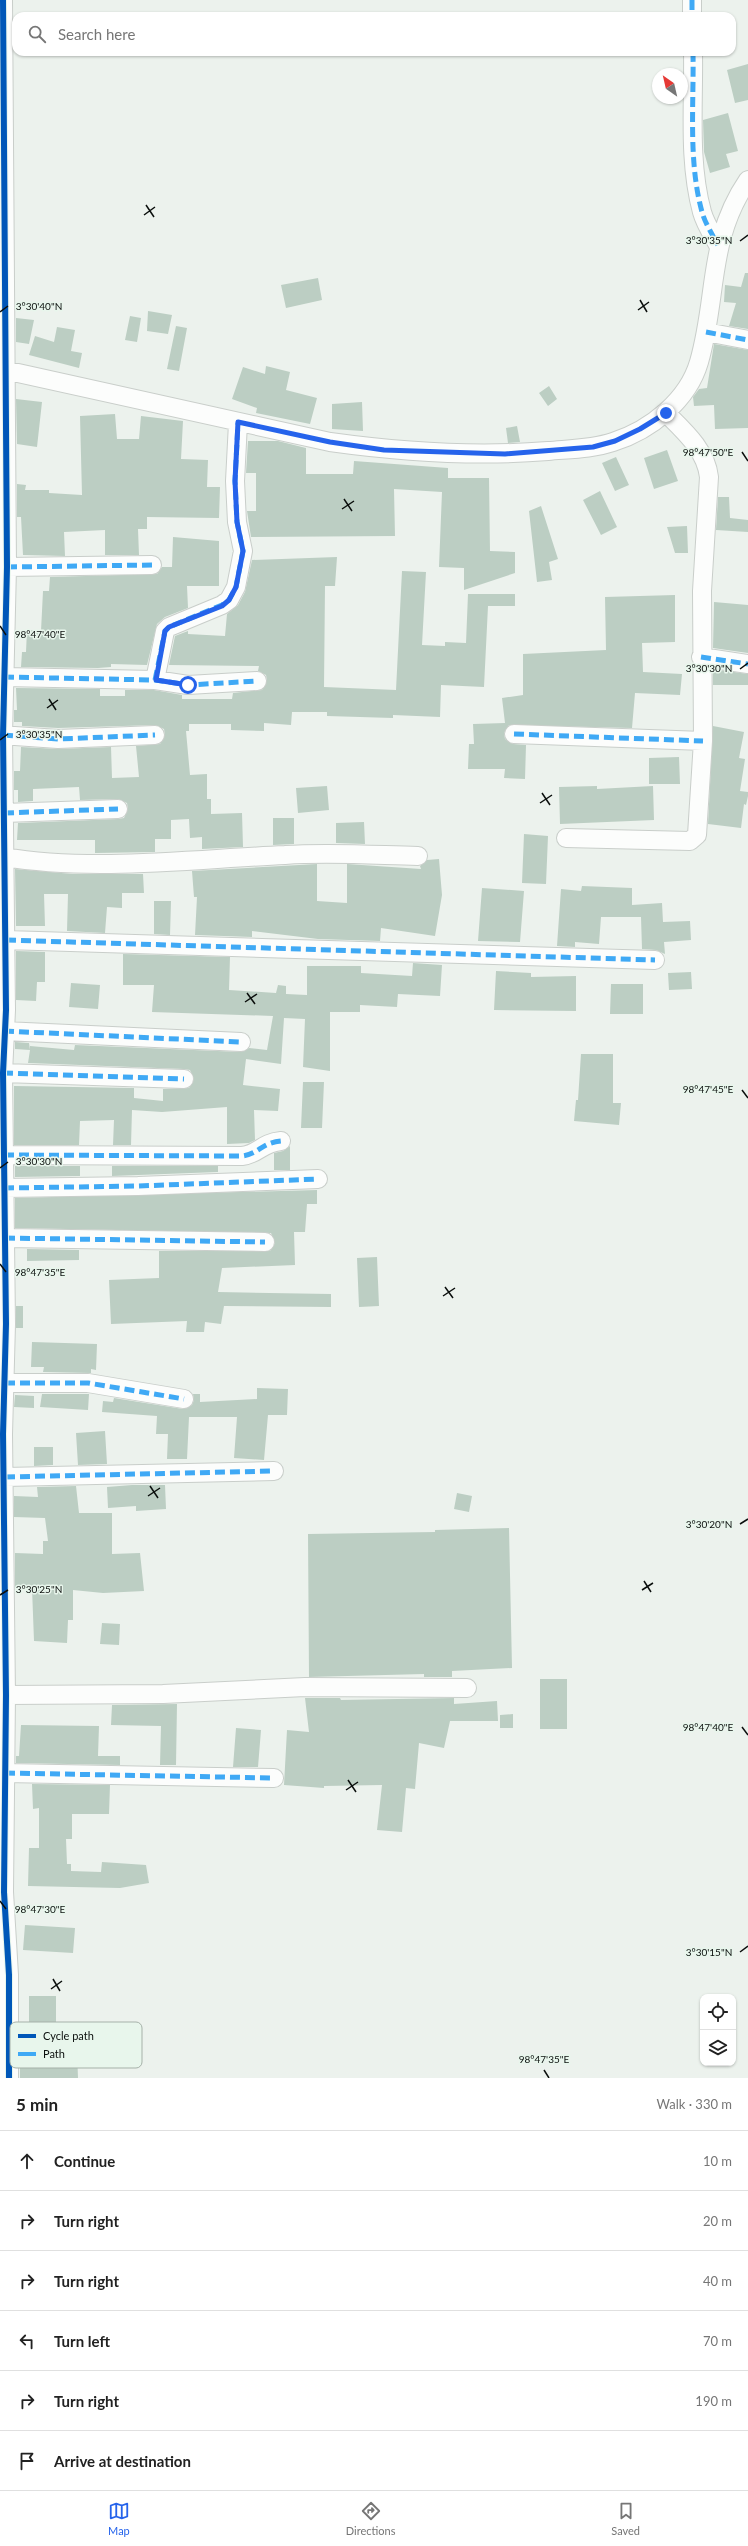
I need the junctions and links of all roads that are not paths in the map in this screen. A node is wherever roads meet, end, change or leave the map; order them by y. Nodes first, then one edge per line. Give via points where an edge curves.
1 (3, 0) edge
2 (692, 0) edge
3 (692, 12) edge
4 (693, 56) edge
5 (748, 180) edge
6 (718, 245) junction
7 (706, 332) junction
8 (748, 340) edge
9 (2, 370) edge
10 (666, 413) junction
11 (238, 422) junction
12 (152, 565) dead end
13 (6, 567) junction
14 (3, 613) edge
15 (701, 657) junction
16 (748, 664) edge
17 (4, 677) junction
18 (156, 680) junction
19 (257, 682) dead end
20 (514, 734) dead end
21 (2, 735) edge
22 (155, 735) dead end
23 (703, 741) junction
24 (118, 809) dead end
25 (3, 821) edge
26 (566, 838) dead end
27 (418, 856) dead end
28 (4, 857) junction
29 (6, 940) junction
30 (655, 960) dead end
31 (3, 1010) edge
32 (4, 1031) junction
33 (241, 1042) dead end
34 (3, 1073) junction
35 (184, 1079) dead end
36 (281, 1141) dead end
37 (4, 1155) junction
38 (318, 1178) dead end
39 (3, 1200) edge
40 (5, 1238) junction
41 (265, 1242) dead end
42 (2, 1265) edge
43 (3, 1324) edge
44 (5, 1383) junction
45 (184, 1399) dead end
46 (2, 1434) edge
47 (274, 1472) dead end
48 (5, 1477) junction
49 (2, 1515) edge
50 (2, 1604) edge
51 (2, 1667) edge
52 (467, 1688) dead end
53 (6, 1695) junction
54 (5, 1773) junction
55 (274, 1778) dead end
56 (4, 1988) edge
57 (9, 2078) edge

1 - 9 street
2 - 3 street
4 - 6 street via 695,160 699,194 705,221
5 - 6 street via 728,213
6 - 7 street
7 - 8 street
7 - 10 street via 693,375
9 - 11 street
9 - 13 street
10 - 11 street via 615,441 593,447 505,454 384,450 330,442
10 - 15 street via 691,439 708,466
11 - 18 street via 235,481 237,522 243,551 236,587 229,600 222,606 169,627 165,631
12 - 13 street
13 - 14 street
14 - 17 street
15 - 16 street
15 - 23 street
17 - 18 street
17 - 21 street
18 - 19 street via 188,685
20 - 23 street
21 - 22 street via 58,739
21 - 25 street
23 - 26 street via 699,823 695,838 690,841
24 - 25 street
25 - 28 street
27 - 28 street via 287,854 109,862 34,862
28 - 29 street
29 - 30 street
29 - 31 street
31 - 32 street
32 - 33 street
32 - 34 street
34 - 35 street
34 - 37 street
36 - 37 street via 270,1142 253,1154 242,1156
37 - 39 street
38 - 39 street via 138,1186
39 - 40 street
40 - 41 street
40 - 42 street
42 - 43 street
43 - 44 street
44 - 45 street via 88,1383
44 - 46 street
46 - 48 street
47 - 48 street
48 - 49 street
49 - 50 street
50 - 51 street
51 - 53 street
52 - 53 street via 305,1687 163,1694
53 - 54 street
54 - 55 street
54 - 56 street
56 - 57 street

